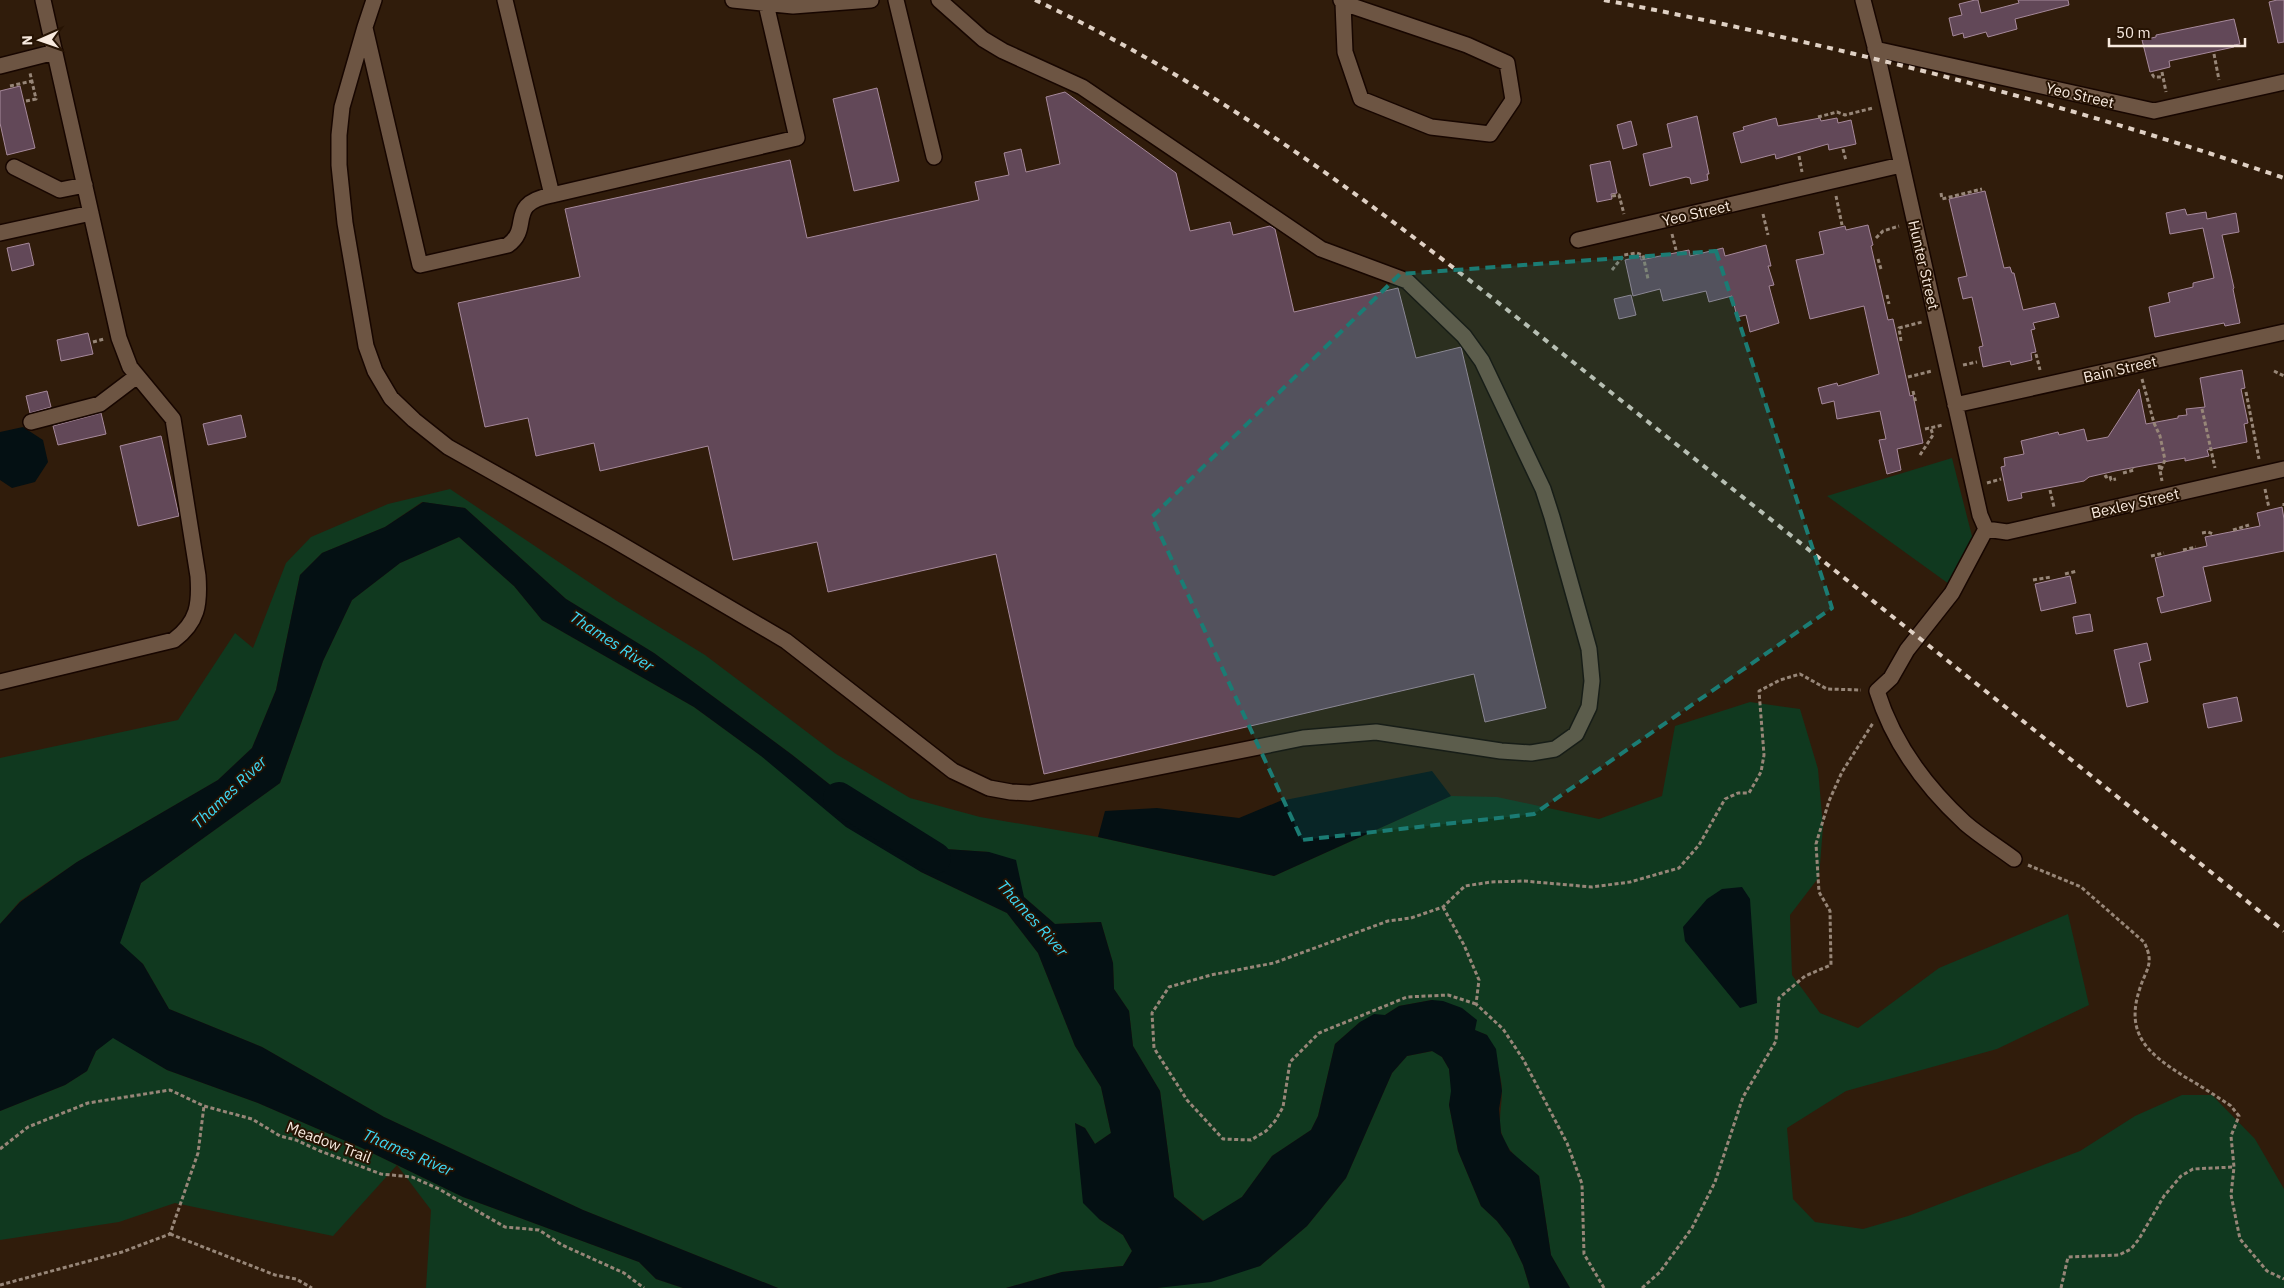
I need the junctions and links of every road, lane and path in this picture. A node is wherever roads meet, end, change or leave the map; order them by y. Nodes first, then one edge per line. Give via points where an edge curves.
1 (43, 0) edge
2 (374, 0) edge
3 (505, 0) edge
4 (734, 0) edge
5 (870, 0) edge
6 (896, 0) edge
7 (939, 0) edge
8 (1863, 0) edge
9 (1342, 2) edge
10 (766, 4) junction
11 (365, 27) junction
12 (1875, 49) junction
13 (55, 52) junction
14 (2214, 54) dead end
15 (27, 59) junction
16 (0, 66) edge
17 (2162, 72) dead end
18 (2152, 74) dead end
19 (2163, 77) junction
20 (32, 81) junction
21 (2284, 82) edge
22 (2220, 83) dead end
23 (10, 86) dead end
24 (2166, 92) dead end
25 (26, 101) dead end
26 (1875, 108) dead end
27 (1818, 117) dead end
28 (1843, 149) dead end
29 (1799, 156) dead end
30 (934, 157) dead end
31 (1847, 164) dead end
32 (1901, 165) junction
33 (14, 167) dead end
34 (1803, 174) dead end
35 (85, 185) junction
36 (1982, 189) dead end
37 (1836, 192) dead end
38 (1940, 193) dead end
39 (552, 195) junction
40 (1612, 196) dead end
41 (1762, 209) dead end
42 (91, 213) junction
43 (1624, 215) dead end
44 (1842, 225) dead end
45 (1902, 226) dead end
46 (1672, 231) dead end
47 (0, 233) edge
48 (1768, 235) dead end
49 (1876, 238) dead end
50 (1578, 240) dead end
51 (1676, 250) dead end
52 (1878, 259) dead end
53 (1880, 269) dead end
54 (1612, 270) dead end
55 (1648, 279) dead end
56 (1887, 295) dead end
57 (1889, 304) dead end
58 (1923, 321) dead end
59 (2284, 332) edge
60 (1902, 341) dead end
61 (2036, 354) dead end
62 (1977, 362) dead end
63 (2138, 364) junction
64 (1959, 366) dead end
65 (1934, 370) dead end
66 (2274, 371) dead end
67 (137, 376) junction
68 (2284, 376) edge
69 (1908, 377) dead end
70 (2041, 377) dead end
71 (1913, 391) dead end
72 (2246, 392) dead end
73 (1916, 403) dead end
74 (1955, 405) junction
75 (2202, 409) dead end
76 (31, 422) dead end
77 (1947, 424) dead end
78 (2256, 443) junction
79 (2249, 444) dead end
80 (1920, 455) dead end
81 (2260, 464) dead end
82 (2159, 465) dead end
83 (2133, 468) dead end
84 (2284, 469) edge
85 (2160, 472) junction
86 (2124, 473) dead end
87 (2216, 474) dead end
88 (2105, 475) dead end
89 (2001, 479) dead end
90 (2116, 479) dead end
91 (1986, 483) dead end
92 (2163, 486) dead end
93 (2264, 486) dead end
94 (2050, 490) dead end
95 (2269, 508) dead end
96 (2054, 510) dead end
97 (2249, 525) dead end
98 (1986, 529) junction
99 (2233, 530) dead end
100 (2202, 533) dead end
101 (2213, 534) dead end
102 (2196, 547) dead end
103 (2183, 550) dead end
104 (2164, 553) dead end
105 (2151, 556) dead end
106 (2077, 571) dead end
107 (2065, 574) dead end
108 (2051, 577) dead end
109 (2033, 580) dead end
110 (0, 682) edge
111 (1877, 690) junction
112 (1885, 718) junction
113 (2014, 859) joint
114 (1443, 907) junction
115 (1476, 1004) junction
116 (204, 1106) junction
117 (0, 1149) edge
118 (2234, 1167) junction
119 (170, 1234) junction
120 (2284, 1279) edge
121 (0, 1286) edge
122 (312, 1288) edge
123 (644, 1288) edge
124 (1604, 1288) edge
125 (1642, 1288) edge
126 (2061, 1288) edge

1 - 13 street
2 - 11 street
3 - 39 street
4 - 10 street
5 - 10 street via 793,6
6 - 30 street
7 - 11 street via 983,39 1002,51 1082,87 1321,248 1407,282 1464,336 1482,361 1543,489 1552,517 1589,649 1592,680 1589,707 1576,734 1555,749 1531,752 1501,751 1376,732 1348,733 1303,738 1030,793 989,788 953,771 786,641 448,447 391,398 375,371 366,346 345,223 339,165 342,107
8 - 12 street, Hunter Street
9 - 9 street via 1467,45 1507,63 1512,100 1490,134 1431,126 1362,100 1345,52
10 - 39 street via 797,138
11 - 39 street via 420,265 508,245 517,234 525,206 530,201
12 - 21 street, Yeo Street via 2154,111
12 - 32 street, Hunter Street
13 - 15 street
13 - 35 street
14 - 22 path
15 - 16 street
15 - 20 path
17 - 19 path
18 - 19 path
19 - 24 path
20 - 23 path
20 - 25 path via 36,99
26 - 27 path
28 - 31 path
29 - 34 path
32 - 50 street, Yeo Street
32 - 74 street, Hunter Street
33 - 35 street via 60,190
35 - 42 street
36 - 38 path via 1942,199
37 - 44 path
40 - 43 path via 1619,195
41 - 48 path
42 - 47 street
42 - 67 street via 120,338 130,367
45 - 49 path via 1883,231
46 - 51 path
52 - 53 path
54 - 55 path via 1624,255 1636,253 1643,255
56 - 57 path
58 - 60 path via 1899,328
59 - 63 street, Bain Street
61 - 70 path
62 - 64 path
63 - 74 street, Bain Street
63 - 85 path via 2164,452 2165,460
65 - 69 path
66 - 68 path
67 - 76 street via 100,404
67 - 110 street via 173,419 198,576 195,616 187,630 174,640
71 - 73 path
72 - 78 path
74 - 98 street, Hunter Street
75 - 87 path
77 - 80 path via 1927,429 1933,435
78 - 79 path
78 - 81 path
82 - 85 path
83 - 86 path
84 - 98 street, Bexley Street via 2007,532
85 - 92 path
88 - 90 path via 2111,480
89 - 91 path
93 - 95 path
94 - 96 path
97 - 99 path
98 - 111 street via 1952,593 1906,650 1892,678
100 - 101 path
102 - 103 path
104 - 105 path
106 - 107 path
108 - 109 path
111 - 112 street
111 - 114 path via 1827,688 1800,674 1759,691 1764,756 1761,772 1749,793 1738,793 1725,799 1699,845 1679,868 1630,882 1592,887 1524,881 1465,886
112 - 113 street via 1913,767 1965,823
112 - 125 path via 1872,724 1842,772 1816,844 1819,892 1830,912 1831,965 1805,976 1779,998 1776,1041 1743,1097 1715,1182 1692,1228 1660,1272
113 - 118 path via 2081,887 2144,942 2149,961 2135,1012 2137,1033 2148,1051 2163,1064 2231,1106 2239,1116 2231,1136
114 - 115 path via 1479,980
114 - 115 path via 1411,918 1388,921 1274,963 1169,987 1152,1013 1154,1048 1187,1100 1223,1139 1251,1140 1259,1137 1275,1121 1283,1107 1290,1062 1319,1033 1407,997 1448,995
115 - 124 path via 1503,1029 1523,1059 1567,1143 1582,1184 1584,1254
116 - 117 path, Meadow Trail via 170,1090 88,1103 28,1127
116 - 119 path via 198,1153
116 - 123 path, Meadow Trail via 252,1119 280,1136 382,1174 412,1176 505,1227 539,1230 562,1245 624,1273
118 - 120 path via 2231,1195 2240,1239 2267,1271
118 - 126 path via 2193,1169 2181,1176 2164,1196 2131,1249 2119,1255 2068,1257
119 - 121 path via 122,1252
119 - 122 path via 275,1275 296,1279

